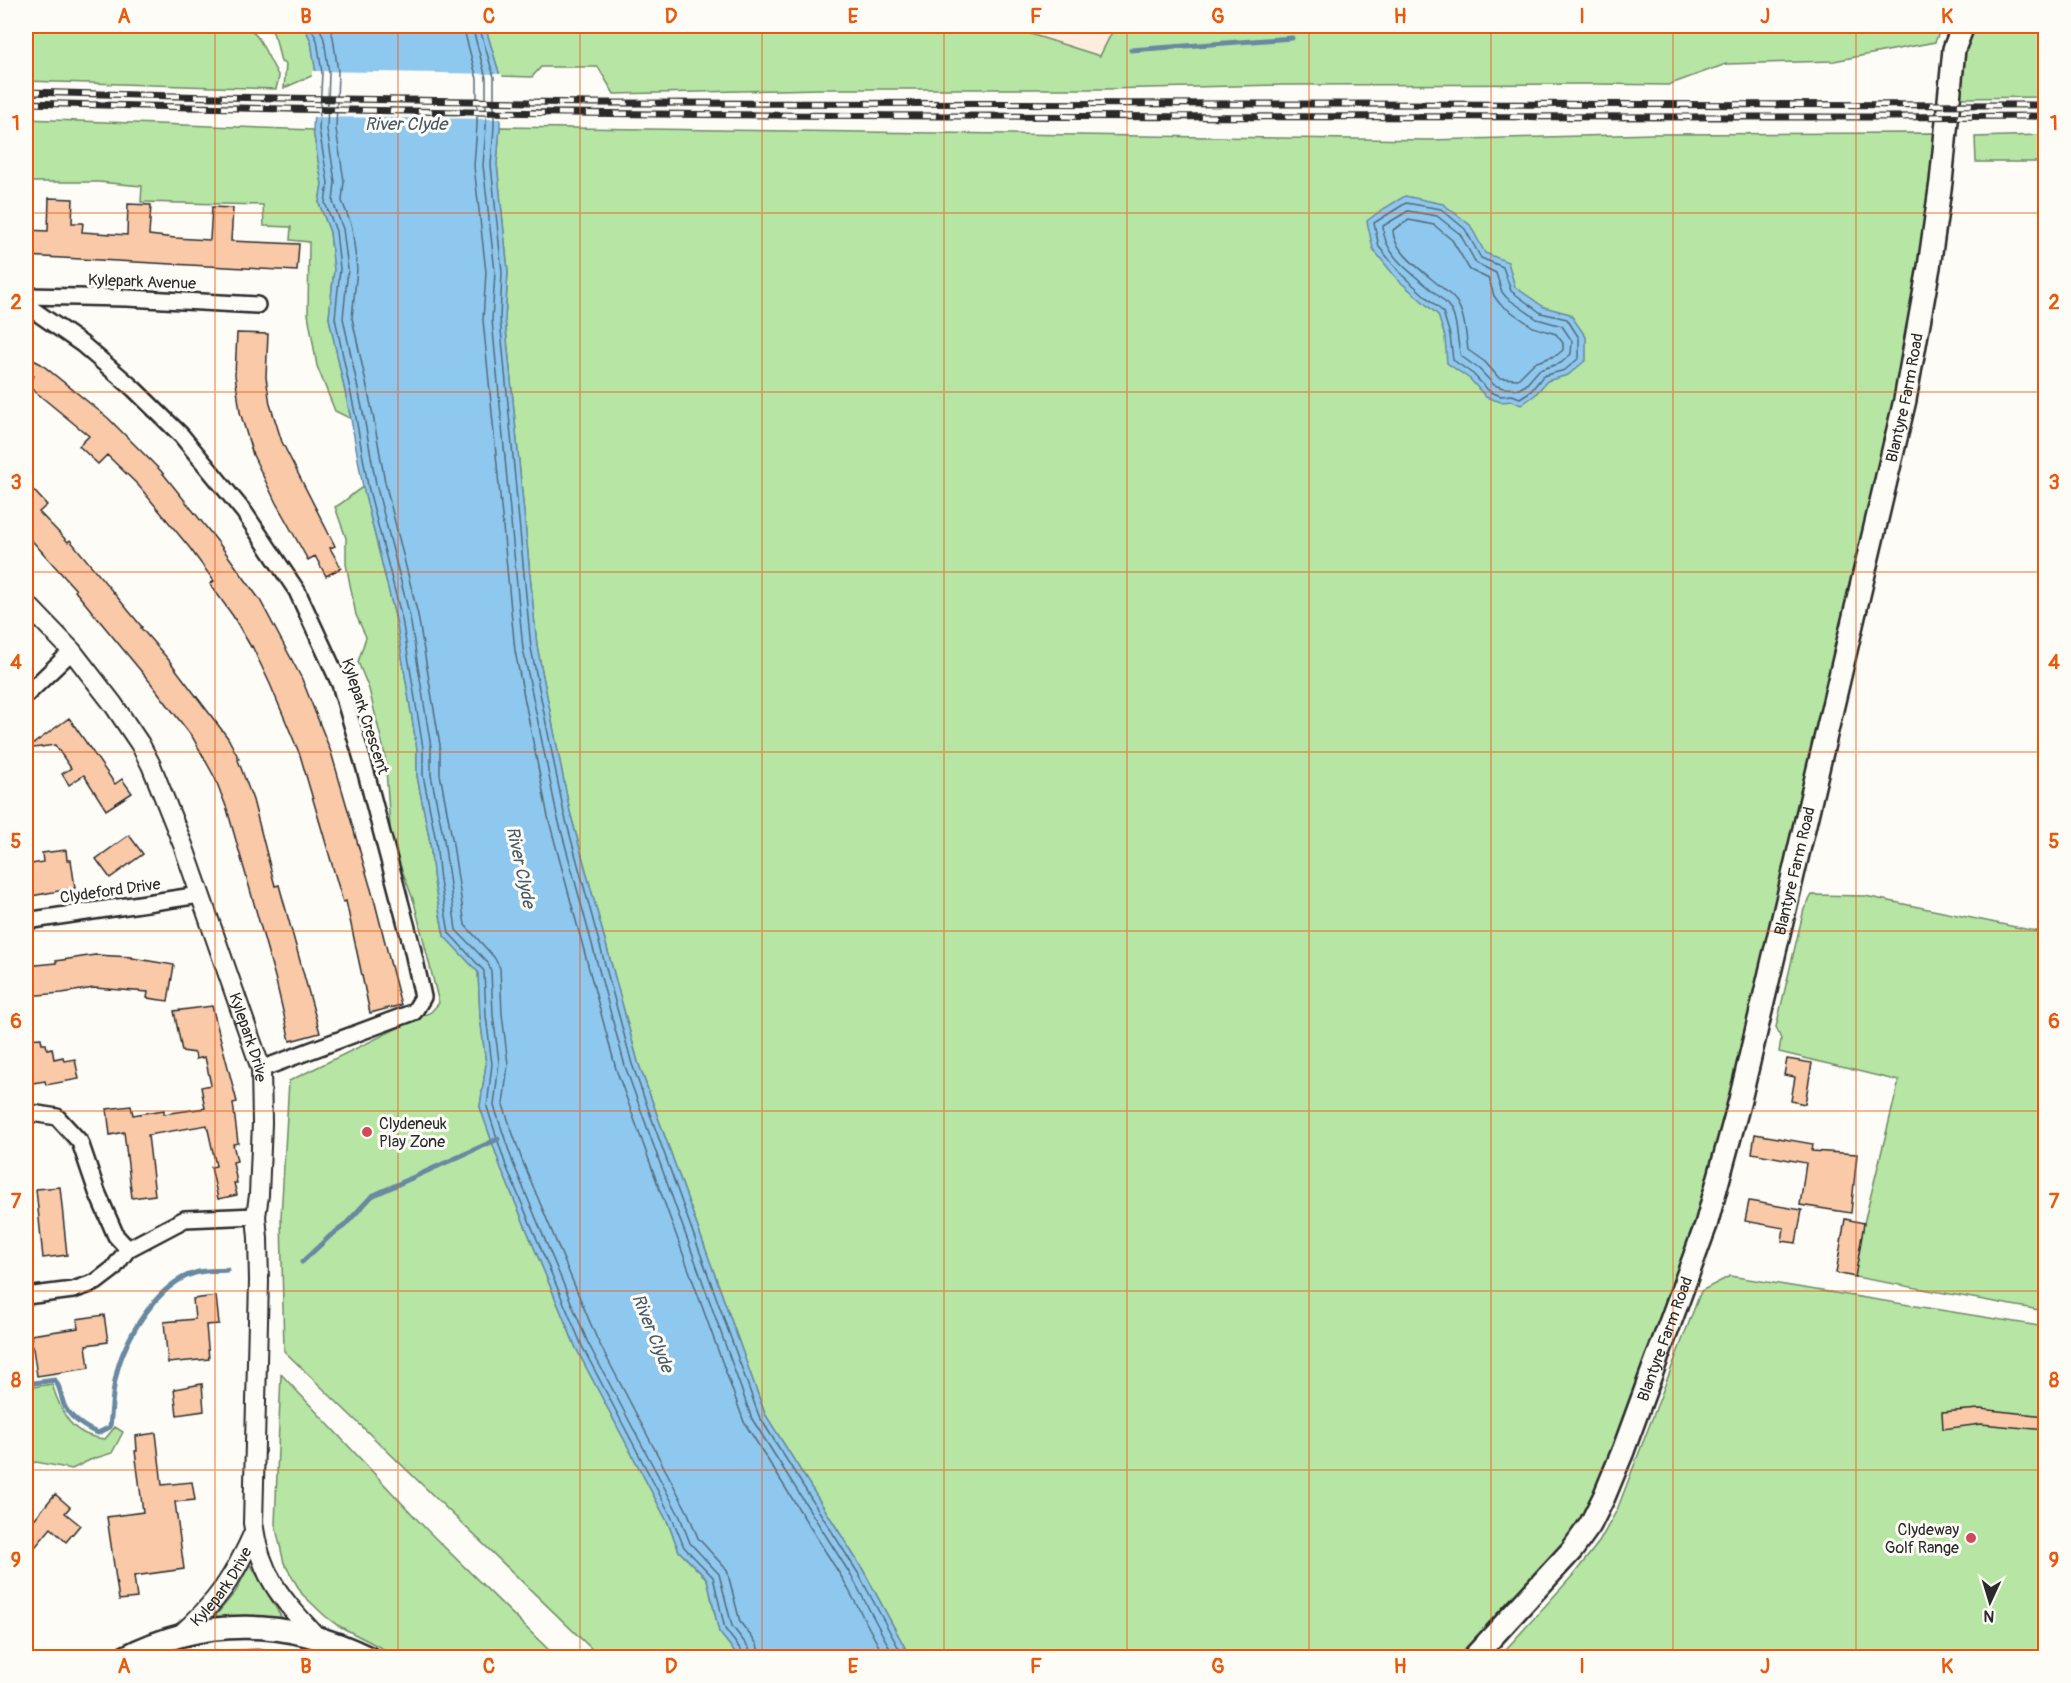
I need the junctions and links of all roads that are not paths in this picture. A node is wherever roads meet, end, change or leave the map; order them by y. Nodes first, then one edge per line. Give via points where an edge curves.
1 (1963, 26) edge
2 (26, 296) edge
3 (257, 304) dead end
4 (26, 305) edge
5 (26, 603) edge
6 (72, 651) junction
7 (26, 695) edge
8 (200, 895) junction
9 (26, 921) edge
10 (261, 1069) junction
11 (26, 1112) edge
12 (256, 1216) junction
13 (128, 1249) junction
14 (26, 1296) edge
15 (254, 1532) junction
16 (180, 1635) junction
17 (315, 1635) junction
18 (123, 1658) edge
19 (369, 1658) edge
20 (1473, 1658) edge

1 - 20 main road, Blantyre Farm Road via 1954,49 1941,182 1905,400 1711,1208 1623,1451 1596,1514 1572,1550
2 - 3 street, Kylepark Avenue
4 - 10 street, Kylepark Crescent via 82,344 181,435 244,512 297,591 340,684 423,997 414,1012
5 - 6 street, Kylepark Drive
6 - 7 street
6 - 8 street, Kylepark Drive via 140,744
8 - 9 street, Clydeford Drive
8 - 10 street, Kylepark Drive
10 - 12 street, Kylepark Drive via 260,1195
11 - 13 street via 57,1118 80,1142 116,1236
12 - 13 street via 185,1219
12 - 15 street, Kylepark Drive via 259,1293
13 - 14 street via 113,1269 96,1282 73,1290
15 - 16 street, Kylepark Drive via 227,1585
15 - 17 street, Kylepark Drive via 270,1580
16 - 17 main road via 252,1627
16 - 18 main road
17 - 19 main road

